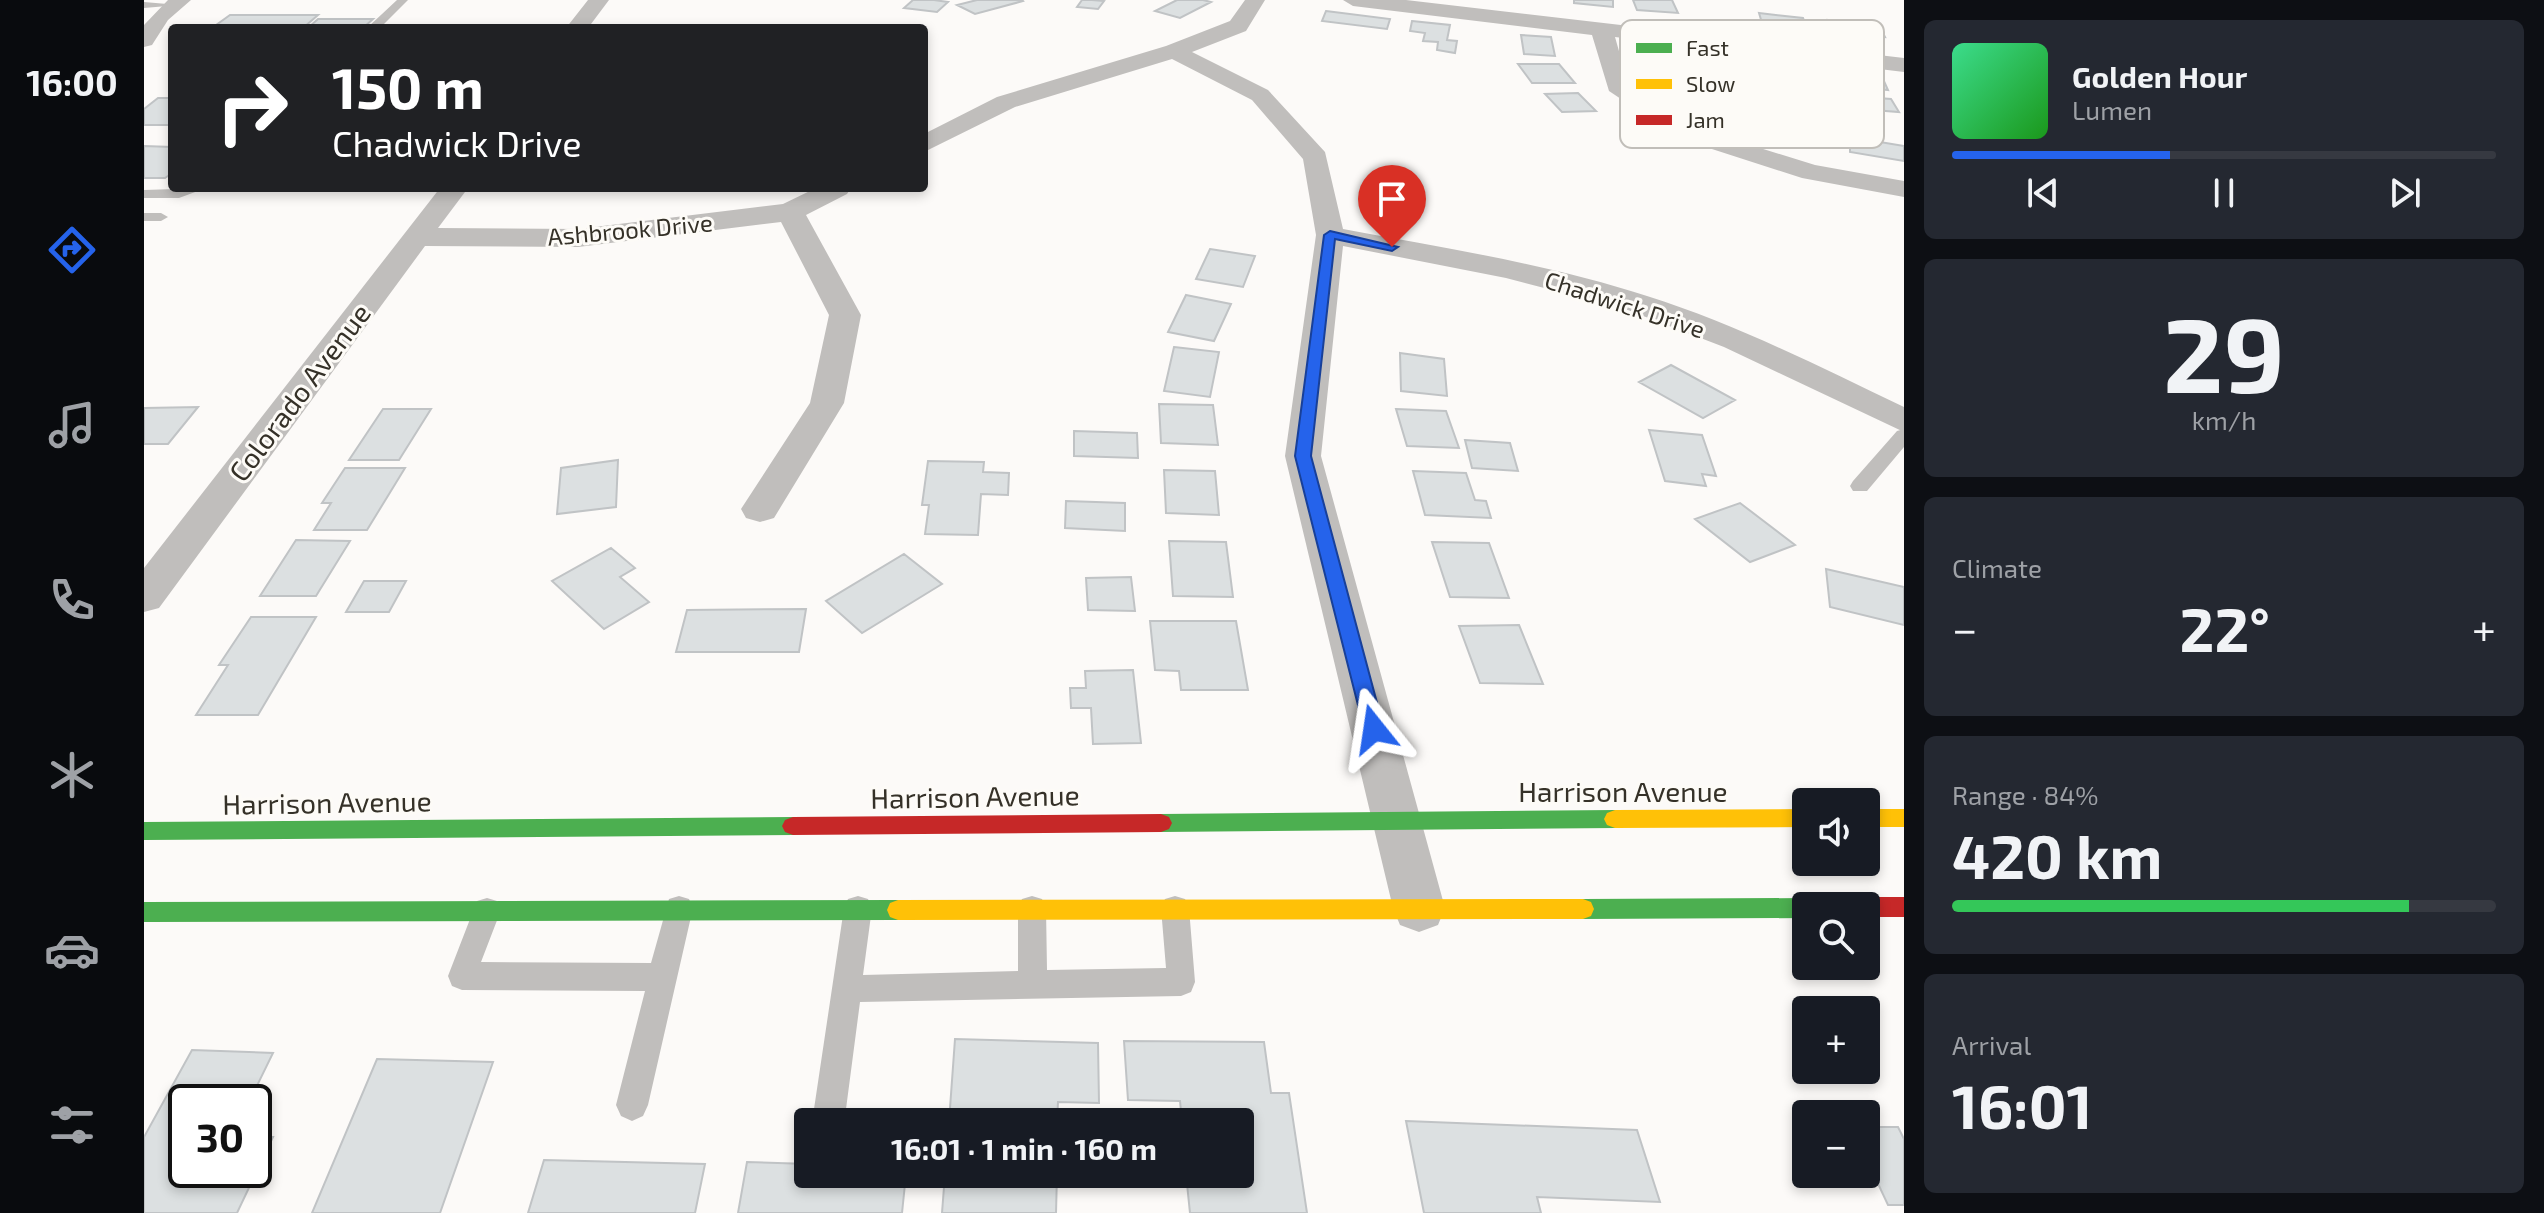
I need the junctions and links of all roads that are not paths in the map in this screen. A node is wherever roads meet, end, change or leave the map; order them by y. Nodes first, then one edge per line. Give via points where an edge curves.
1 (403, 0) edge
2 (599, 0) edge
3 (1255, 0) edge
4 (1353, 0) edge
5 (161, 9) edge
6 (377, 24) edge
7 (580, 24) edge
8 (1602, 30) junction
9 (1620, 32) edge
10 (144, 40) edge
11 (1174, 51) junction
12 (1884, 63) edge
13 (1904, 65) edge
14 (1620, 88) edge
15 (928, 142) edge
16 (1735, 148) edge
17 (1904, 189) edge
18 (186, 192) edge
19 (451, 192) edge
20 (829, 192) edge
21 (144, 194) edge
22 (790, 212) junction
23 (144, 217) edge
24 (161, 217) dead end
25 (1330, 235) junction
26 (416, 237) junction
27 (1904, 421) edge
28 (1904, 435) edge
29 (1860, 486) dead end
30 (760, 509) dead end
31 (144, 597) edge
32 (1792, 818) edge
33 (1880, 818) edge
34 (1904, 818) edge
35 (1398, 820) junction
36 (144, 831) edge
37 (1880, 907) edge
38 (1904, 907) edge
39 (679, 908) junction
40 (858, 908) junction
41 (1032, 908) junction
42 (1175, 908) junction
43 (1419, 908) junction
44 (1792, 908) edge
45 (488, 909) junction
46 (144, 912) edge
47 (662, 977) junction
48 (1033, 984) junction
49 (846, 989) junction
50 (632, 1105) dead end
51 (830, 1108) edge

1 - 6 lane
2 - 7 street
3 - 11 street via 1238,26
4 - 8 street
5 - 10 street
8 - 9 street
8 - 14 street
11 - 15 street via 1006,102
11 - 25 street via 1260,95 1316,158
12 - 13 street
16 - 17 street via 1811,172
18 - 21 lane
19 - 26 street, Colorado Avenue
20 - 22 street, Ashbrook Drive
22 - 26 street, Ashbrook Drive via 578,238
22 - 30 street via 845,315 827,403
23 - 24 lane
25 - 27 street, Chadwick Drive via 1546,278 1677,316
25 - 35 street via 1303,456
26 - 31 street, Colorado Avenue
28 - 29 lane
32 - 35 main road, Harrison Avenue
33 - 34 main road
35 - 36 main road, Harrison Avenue
35 - 43 street
37 - 38 main road
39 - 40 main road
39 - 45 main road
39 - 47 lane
40 - 41 main road
40 - 49 lane
41 - 42 main road
41 - 48 lane
42 - 43 main road
42 - 48 lane via 1181,982
43 - 44 main road
45 - 46 main road
45 - 47 lane via 462,976
47 - 50 lane
48 - 49 lane
49 - 51 lane

